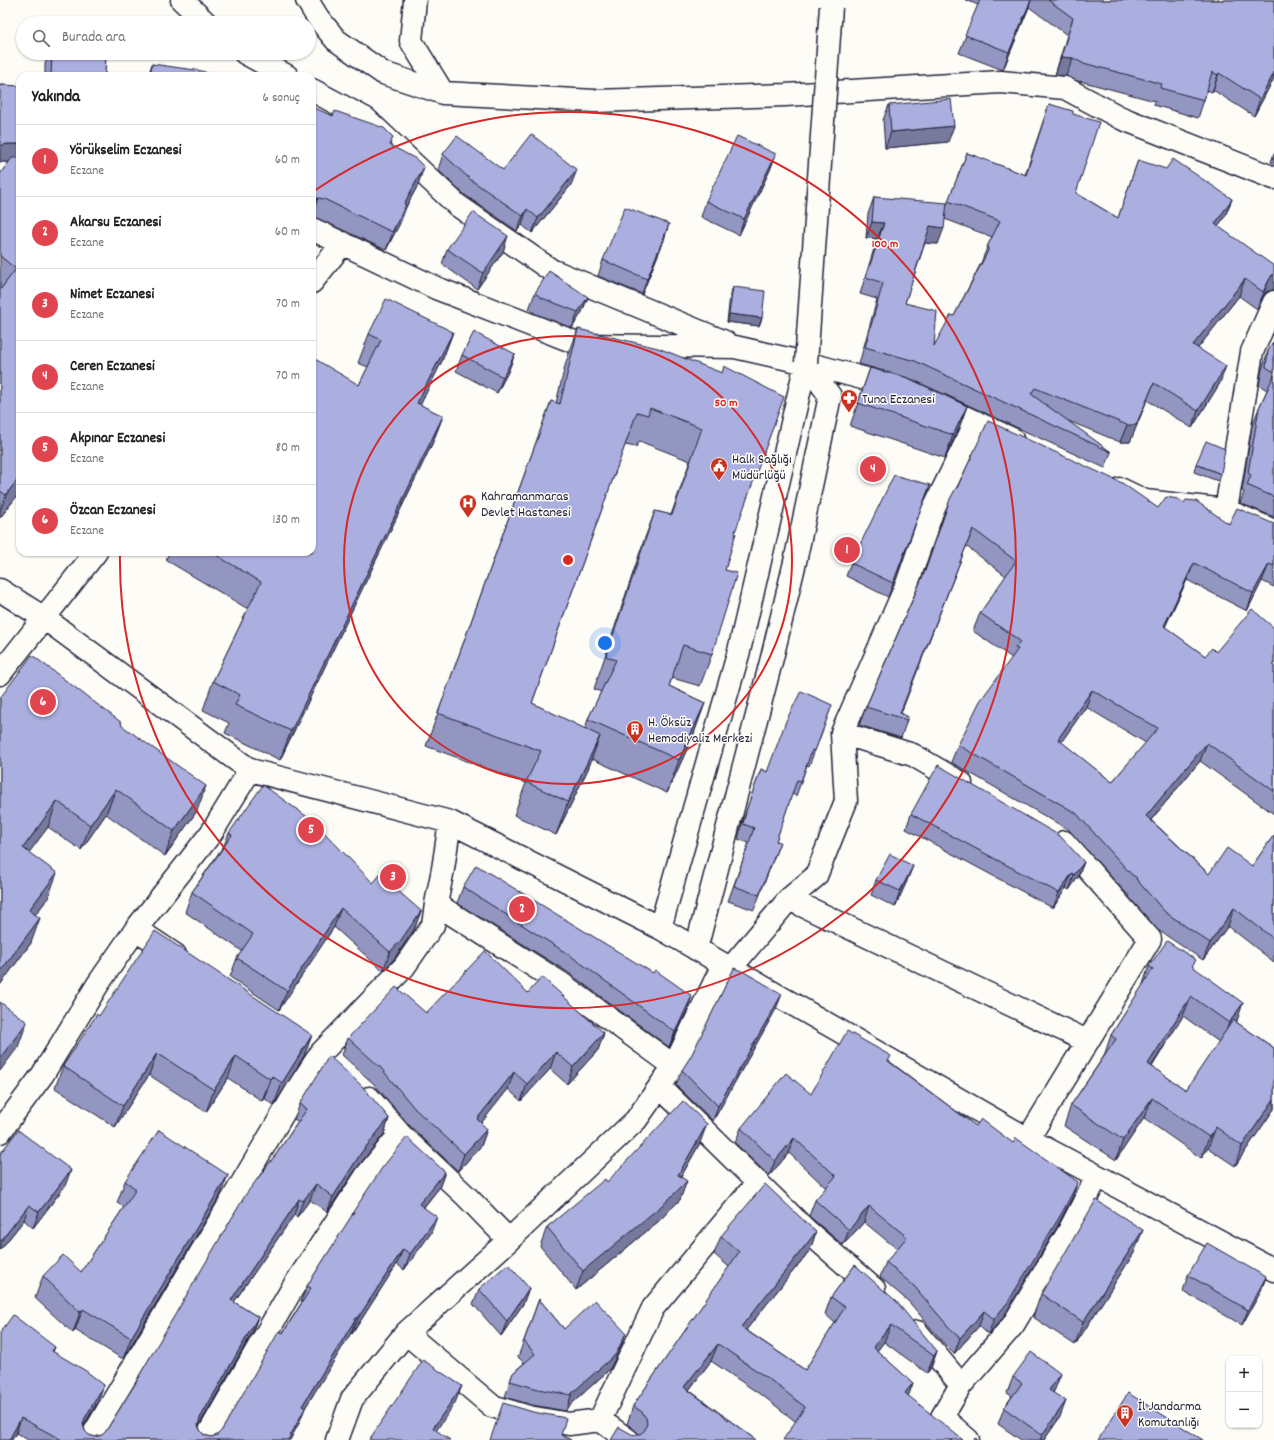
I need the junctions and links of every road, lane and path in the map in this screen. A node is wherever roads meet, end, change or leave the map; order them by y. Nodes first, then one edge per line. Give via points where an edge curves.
1 (182, 0) edge
2 (307, 0) edge
3 (415, 0) edge
4 (830, 2) edge
5 (199, 16) edge
6 (257, 60) edge
7 (280, 72) edge
8 (316, 92) edge
9 (443, 93) junction
10 (1274, 178) edge
11 (316, 231) edge
12 (343, 243) junction
13 (316, 277) edge
14 (1274, 302) edge
15 (735, 347) junction
16 (806, 363) junction
17 (976, 422) junction
18 (1032, 448) edge
19 (1102, 481) edge
20 (1226, 510) junction
21 (1274, 531) edge
22 (93, 556) edge
23 (0, 590) edge
24 (44, 618) junction
25 (0, 674) edge
26 (842, 733) junction
27 (250, 770) junction
28 (981, 794) edge
29 (450, 822) junction
30 (1050, 834) edge
31 (789, 900) junction
32 (436, 904) junction
33 (660, 928) junction
34 (136, 929) junction
35 (696, 949) junction
36 (189, 964) edge
37 (726, 967) junction
38 (1087, 1041) junction
39 (314, 1048) junction
40 (674, 1066) junction
41 (338, 1068) edge
42 (354, 1083) edge
43 (660, 1087) junction
44 (0, 1132) edge
45 (400, 1134) junction
46 (1028, 1139) junction
47 (1097, 1177) junction
48 (758, 1182) junction
49 (509, 1240) junction
50 (1274, 1270) edge
51 (888, 1300) edge
52 (904, 1316) edge
53 (406, 1333) junction
54 (961, 1385) junction
55 (600, 1420) junction
56 (90, 1440) edge
57 (205, 1440) edge
58 (337, 1440) edge
59 (628, 1440) edge
60 (968, 1440) edge

1 - 5 street
2 - 9 street via 336,40 383,73
3 - 9 street via 411,41
4 - 16 street, bridge
6 - 7 street
8 - 15 street via 366,119 457,205 551,270
9 - 10 street via 595,101 785,95 1001,82 1065,88 1121,118
11 - 12 street
12 - 13 street
12 - 15 street via 436,288 582,345
14 - 20 street via 1252,352
15 - 16 street
16 - 17 street via 904,389
16 - 33 street via 739,651
16 - 35 street via 830,396 774,650
17 - 18 street
17 - 26 street via 932,512 907,584
19 - 20 street via 1145,501
20 - 21 street
22 - 24 street
23 - 24 street
24 - 25 street
24 - 27 street
26 - 28 street via 913,755
26 - 31 street via 846,801 816,876
27 - 29 street
27 - 34 street via 212,832
29 - 32 street
29 - 33 street
30 - 38 street via 1063,841 1157,944
31 - 37 street
31 - 38 street
32 - 39 street via 433,925 404,967
32 - 40 street via 559,982
33 - 35 street
34 - 36 street
34 - 44 street via 98,984 43,1074
35 - 37 street
37 - 40 street
37 - 46 street
38 - 46 street
39 - 41 street
39 - 56 street via 300,1085
40 - 43 street
42 - 45 street
43 - 48 street
43 - 49 street via 636,1120
45 - 49 street
45 - 57 street via 366,1176 292,1289
46 - 47 street
47 - 50 street
47 - 54 street via 1068,1233 1013,1324
48 - 51 street via 806,1230
48 - 55 street via 653,1308
49 - 53 street
52 - 54 street
53 - 55 street via 492,1406 529,1417 569,1424
53 - 58 street via 352,1399
54 - 60 street via 942,1417
55 - 59 street

